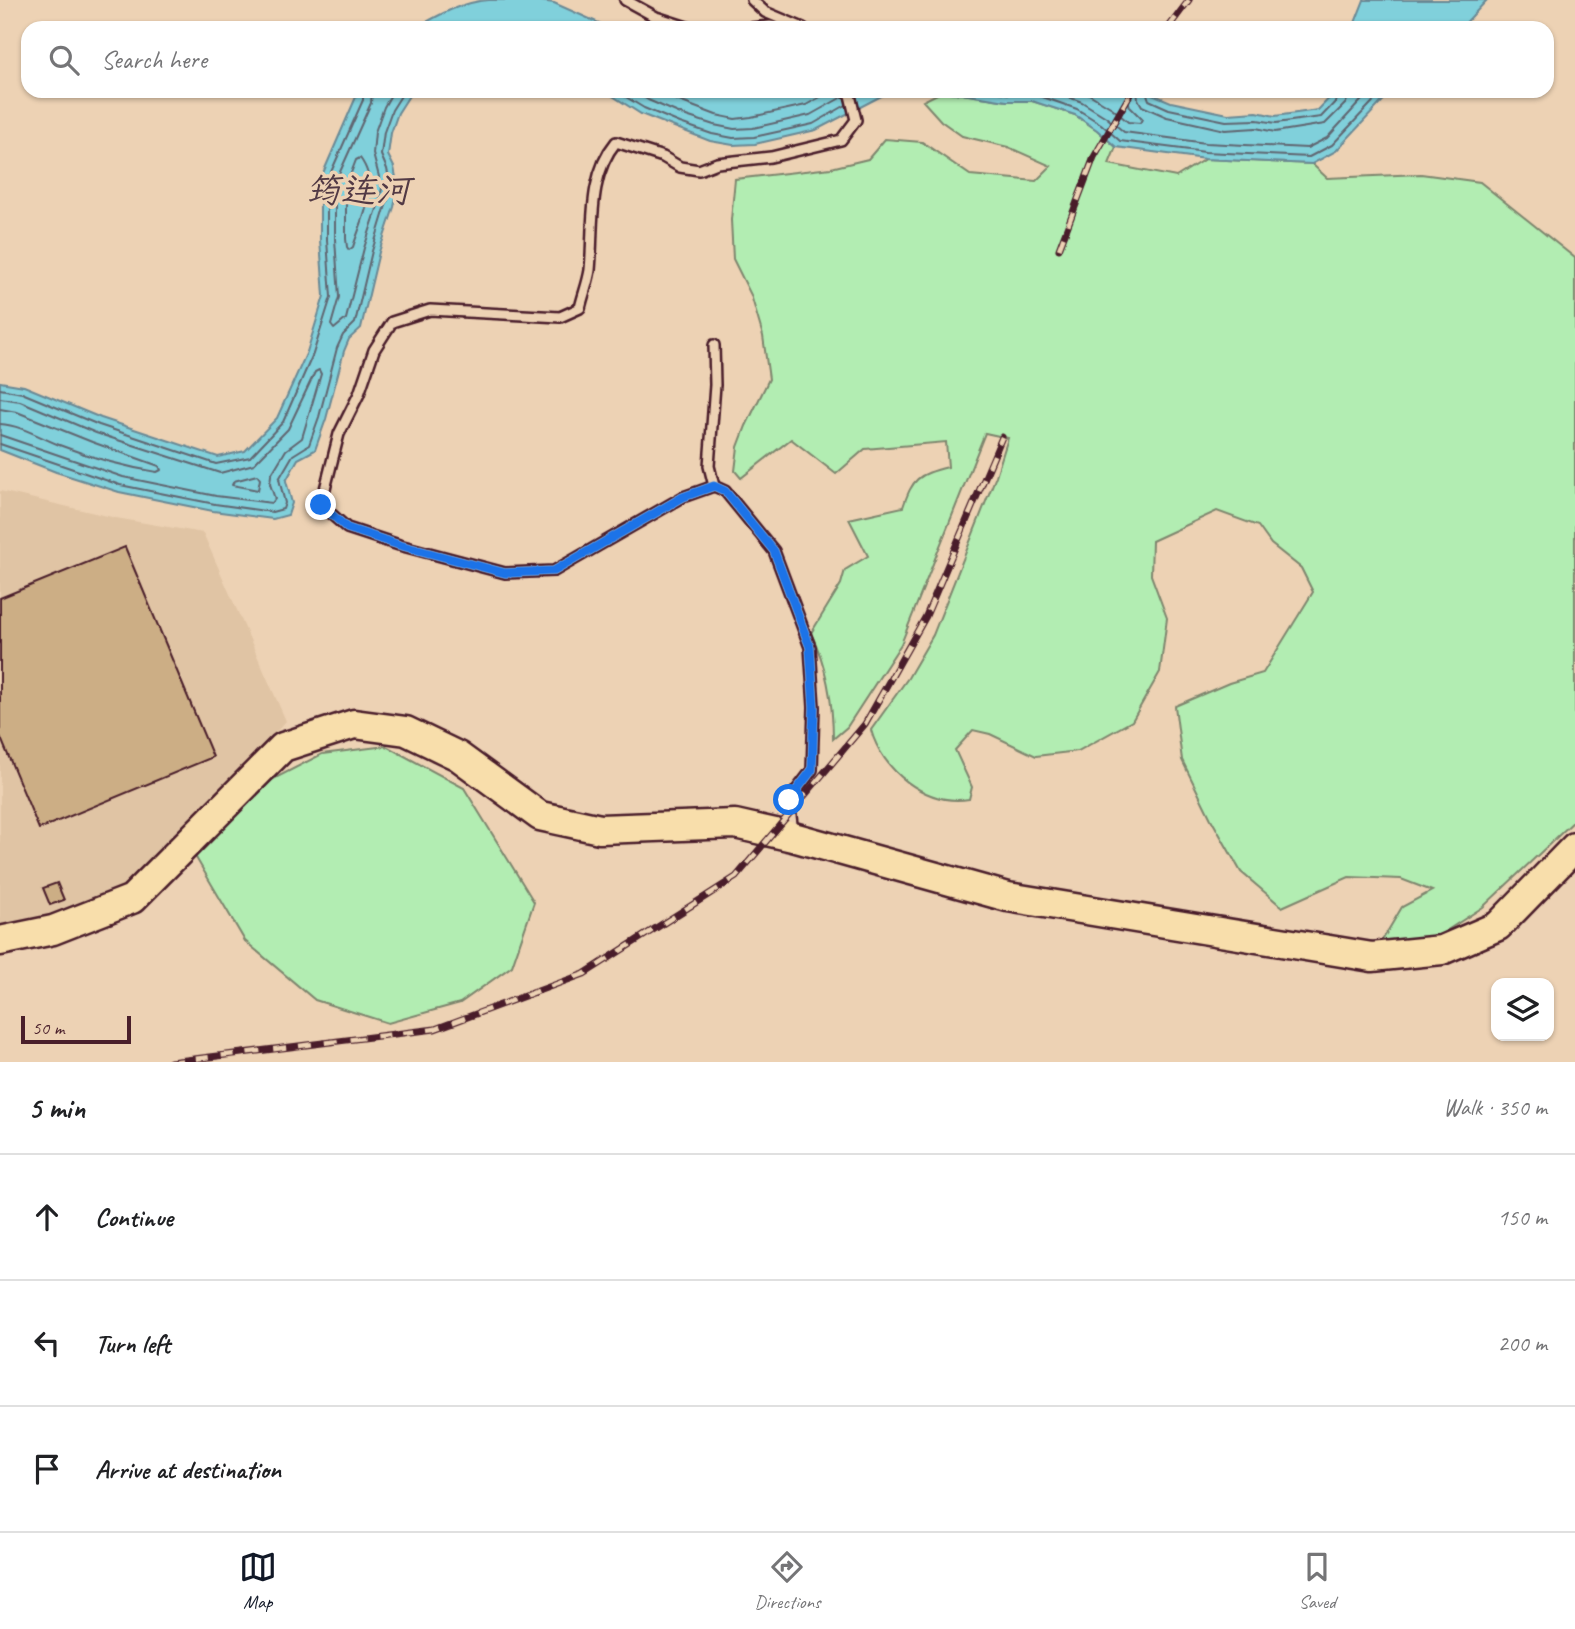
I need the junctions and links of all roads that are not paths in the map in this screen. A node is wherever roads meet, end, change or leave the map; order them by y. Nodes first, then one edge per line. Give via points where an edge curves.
1 (625, 0) edge
2 (752, 0) edge
3 (666, 21) edge
4 (786, 21) edge
5 (851, 98) edge
6 (713, 345) dead end
7 (714, 486) junction
8 (793, 837) junction
9 (1575, 847) edge
10 (0, 942) edge

1 - 3 lane
2 - 4 lane
5 - 7 lane via 856,120 841,140 771,157 717,163 699,170 616,142 605,156 593,205 590,273 580,307 560,317 430,310 392,322 374,350 339,434 321,505 347,528 399,545 505,573 554,571 683,497
6 - 7 lane via 709,466
7 - 8 lane via 725,491 774,551 810,647 812,770 789,800
8 - 9 main road via 1008,897 1372,957 1442,950 1498,926
8 - 10 main road via 735,824 600,830 540,816 458,757 406,731 354,724 283,747 132,899 53,930

